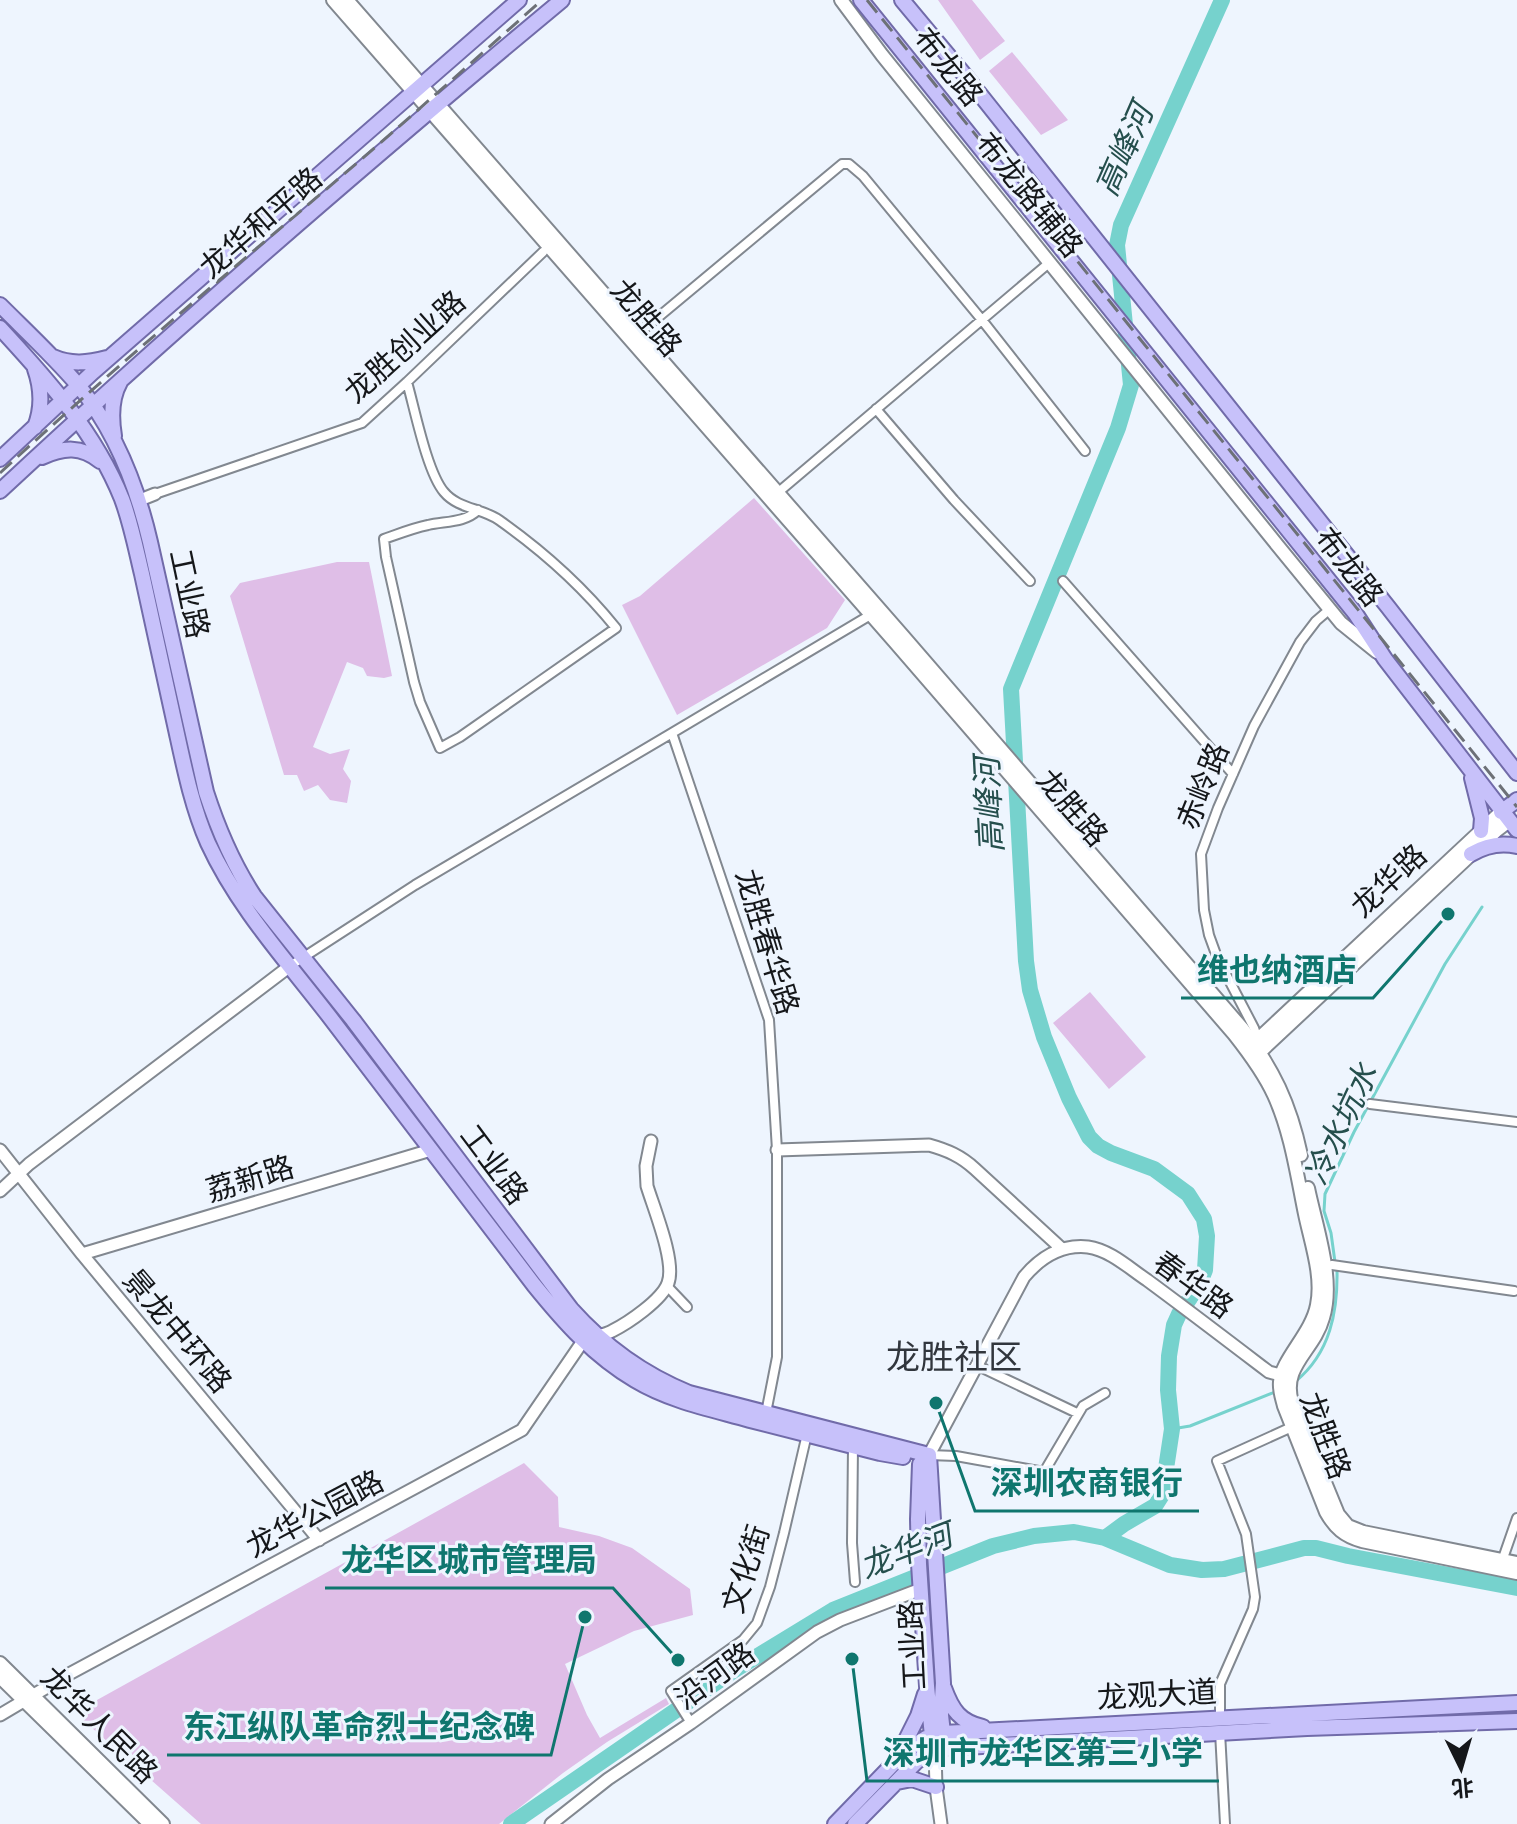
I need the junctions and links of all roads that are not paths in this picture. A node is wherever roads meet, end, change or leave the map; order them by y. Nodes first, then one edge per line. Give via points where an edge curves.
1 (333, 0) edge
2 (347, 0) edge
3 (519, 0) edge
4 (562, 0) edge
5 (841, 0) edge
6 (861, 0) edge
7 (902, 0) edge
8 (416, 88) junction
9 (433, 108) junction
10 (546, 249) junction
11 (1049, 263) junction
12 (0, 305) edge
13 (982, 320) junction
14 (0, 328) edge
15 (638, 334) junction
16 (48, 353) junction
17 (115, 355) junction
18 (31, 362) junction
19 (124, 378) junction
20 (407, 382) junction
21 (79, 386) junction
22 (64, 400) junction
23 (92, 406) junction
24 (876, 409) junction
25 (78, 419) junction
26 (34, 427) junction
27 (117, 447) junction
28 (1085, 451) dead end
29 (0, 459) edge
30 (31, 462) junction
31 (110, 473) junction
32 (0, 491) edge
33 (155, 494) joint
34 (774, 496) junction
35 (140, 500) junction
36 (478, 510) junction
37 (1030, 581) dead end
38 (1063, 581) dead end
39 (1330, 609) junction
40 (875, 612) junction
41 (1385, 659) junction
42 (672, 733) junction
43 (1493, 742) junction
44 (1517, 756) edge
45 (1470, 770) junction
46 (1517, 773) edge
47 (1233, 774) junction
48 (1517, 800) edge
49 (1512, 820) edge
50 (1481, 831) junction
51 (1517, 846) edge
52 (1471, 854) junction
53 (297, 962) junction
54 (1255, 1050) junction
55 (1370, 1104) dead end
56 (1517, 1122) edge
57 (651, 1141) dead end
58 (0, 1150) edge
59 (431, 1150) junction
60 (777, 1150) junction
61 (19, 1175) junction
62 (0, 1191) edge
63 (1062, 1249) junction
64 (82, 1254) junction
65 (1336, 1266) dead end
66 (667, 1286) junction
67 (1514, 1291) dead end
68 (687, 1307) dead end
69 (590, 1338) junction
70 (976, 1365) junction
71 (1285, 1384) junction
72 (1105, 1393) dead end
73 (766, 1413) junction
74 (1077, 1413) junction
75 (1296, 1425) junction
76 (807, 1434) junction
77 (853, 1446) junction
78 (880, 1453) junction
79 (925, 1458) junction
80 (919, 1500) junction
81 (1517, 1518) edge
82 (319, 1540) junction
83 (1517, 1563) edge
84 (1501, 1565) junction
85 (1517, 1573) edge
86 (855, 1582) dead end
87 (921, 1587) junction
88 (0, 1663) edge
89 (0, 1677) edge
90 (943, 1683) junction
91 (927, 1686) junction
92 (28, 1698) junction
93 (1517, 1703) edge
94 (0, 1715) edge
95 (689, 1720) junction
96 (1517, 1721) edge
97 (1220, 1725) junction
98 (1000, 1729) junction
99 (937, 1740) junction
100 (893, 1764) junction
101 (893, 1784) junction
102 (936, 1787) junction
103 (150, 1824) edge
104 (163, 1824) edge
105 (551, 1824) edge
106 (835, 1824) edge
107 (855, 1824) edge
108 (941, 1824) edge
109 (1225, 1824) edge

1 - 8 main road, 龙胜路
2 - 8 main road, 龙胜路
3 - 8 main road, 龙华和平路
4 - 9 main road, 龙华和平路
5 - 11 main road, 布龙路辅路
6 - 41 main road, 布龙路 via 1355,613
7 - 43 main road, 布龙路
8 - 9 main road, 龙胜路
8 - 17 main road, 龙华和平路
9 - 10 main road, 龙胜路
9 - 15 main road, 龙胜路
9 - 19 main road, 龙华和平路
10 - 20 street, 龙胜创业路
10 - 34 main road, 龙胜路
11 - 13 street
11 - 39 main road, 布龙路辅路
12 - 16 main road, 工业路
13 - 15 street via 863,176 842,164
13 - 24 street
13 - 28 street
14 - 18 main road, 工业路
15 - 34 main road, 龙胜路
16 - 17 main road via 74,363
16 - 21 main road, 工业路
17 - 21 main road, 龙华和平路
18 - 22 main road, 工业路
18 - 26 main road via 41,399
19 - 23 main road, 龙华和平路
19 - 27 main road via 113,402
20 - 33 street, 龙胜创业路 via 359,424
20 - 36 street via 438,484 454,501
21 - 22 main road, 龙华和平路
21 - 23 main road, 工业路
22 - 25 main road, 工业路
22 - 26 main road, 龙华和平路
23 - 25 main road, 龙华和平路
23 - 27 main road, 工业路
24 - 34 street
24 - 37 street
25 - 30 main road, 龙华和平路
25 - 31 main road, 工业路
26 - 29 main road, 龙华和平路
27 - 35 main road, 工业路
30 - 31 main road via 79,449
30 - 32 main road, 龙华和平路
31 - 53 main road, 工业路 via 128,517 202,828 244,908
33 - 35 street, 龙胜创业路
34 - 40 main road, 龙胜路
35 - 53 main road, 工业路 via 217,825 241,876
36 - 36 street via 456,521 384,539 414,682 440,748 616,628 567,574
38 - 47 street
39 - 41 main road
39 - 47 street, 赤岭路 via 1300,642
40 - 42 street
40 - 54 main road, 龙胜路 via 1023,775
40 - 54 main road, 龙胜路 via 1024,793
41 - 45 main road, 布龙路
42 - 53 street via 415,885
42 - 60 street, 龙胜春华路 via 769,1020
43 - 44 main road
43 - 46 main road, 布龙路
45 - 49 main road, 布龙路
45 - 50 main road
47 - 54 street, 赤岭路 via 1201,854 1202,881 1209,935 1254,1028
48 - 49 main road, 龙华路
49 - 50 main road, 龙华路
49 - 52 main road, 龙华路
50 - 54 main road, 龙华路
51 - 52 main road via 1496,844
52 - 54 main road, 龙华路
53 - 59 main road, 工业路
53 - 61 street
53 - 69 main road, 工业路 via 353,1020
54 - 71 main road, 龙胜路 via 1284,1122 1317,1273 1314,1318
55 - 56 street
57 - 66 street via 647,1186 669,1264
58 - 61 street, 景龙中环路
59 - 64 street, 荔新路
59 - 69 main road, 工业路 via 561,1318
60 - 63 street via 929,1145 944,1149 961,1157
60 - 73 street, 龙胜春华路 via 777,1357
61 - 62 street
61 - 64 street, 景龙中环路
63 - 70 street via 1036,1263 1024,1277
63 - 71 street, 春华路 via 1089,1247 1114,1257
64 - 82 street, 景龙中环路
65 - 67 street
66 - 68 street
66 - 69 street via 642,1311
69 - 73 main road, 工业路 via 671,1386
69 - 76 main road, 工业路 via 612,1365 656,1392
69 - 82 street, 龙华公园路 via 522,1430
70 - 74 street
70 - 79 street
71 - 75 main road, 龙胜路
72 - 74 street
73 - 79 main road, 工业路
74 - 79 street via 1044,1472 956,1456
75 - 84 main road, 龙胜路 via 1326,1512 1341,1532 1362,1541
75 - 97 street via 1217,1461 1245,1529 1254,1603 1220,1684
76 - 77 main road, 工业路
76 - 95 street, 文化街 via 757,1623 743,1640 671,1691
77 - 78 main road, 工业路
77 - 86 street
78 - 79 main road, 工业路
78 - 80 main road via 906,1468
79 - 80 main road, 工业路
79 - 90 main road, 工业路
80 - 87 main road, 工业路
81 - 84 street
82 - 92 street, 龙华公园路
83 - 84 main road, 龙胜路
84 - 85 main road, 龙胜路
87 - 91 main road, 工业路
87 - 95 street, 沿河路 via 817,1632
88 - 92 main road, 龙华人民路
89 - 92 main road, 龙华人民路
90 - 98 main road via 961,1719
90 - 99 main road, 工业路
91 - 99 main road, 工业路
91 - 100 main road
92 - 94 street, 龙华公园路
92 - 103 main road, 龙华人民路
92 - 104 main road, 龙华人民路
93 - 97 main road, 龙观大道
95 - 105 street, 沿河路
96 - 97 main road, 龙观大道
97 - 98 main road, 龙观大道
97 - 99 main road, 龙观大道 via 962,1746
97 - 109 street
98 - 99 main road, 龙观大道
99 - 100 main road, 龙观大道 via 913,1746
99 - 101 main road, 龙观大道
99 - 102 street
100 - 106 main road, 龙观大道
101 - 102 main road via 912,1779
101 - 107 main road, 龙观大道
102 - 108 street

